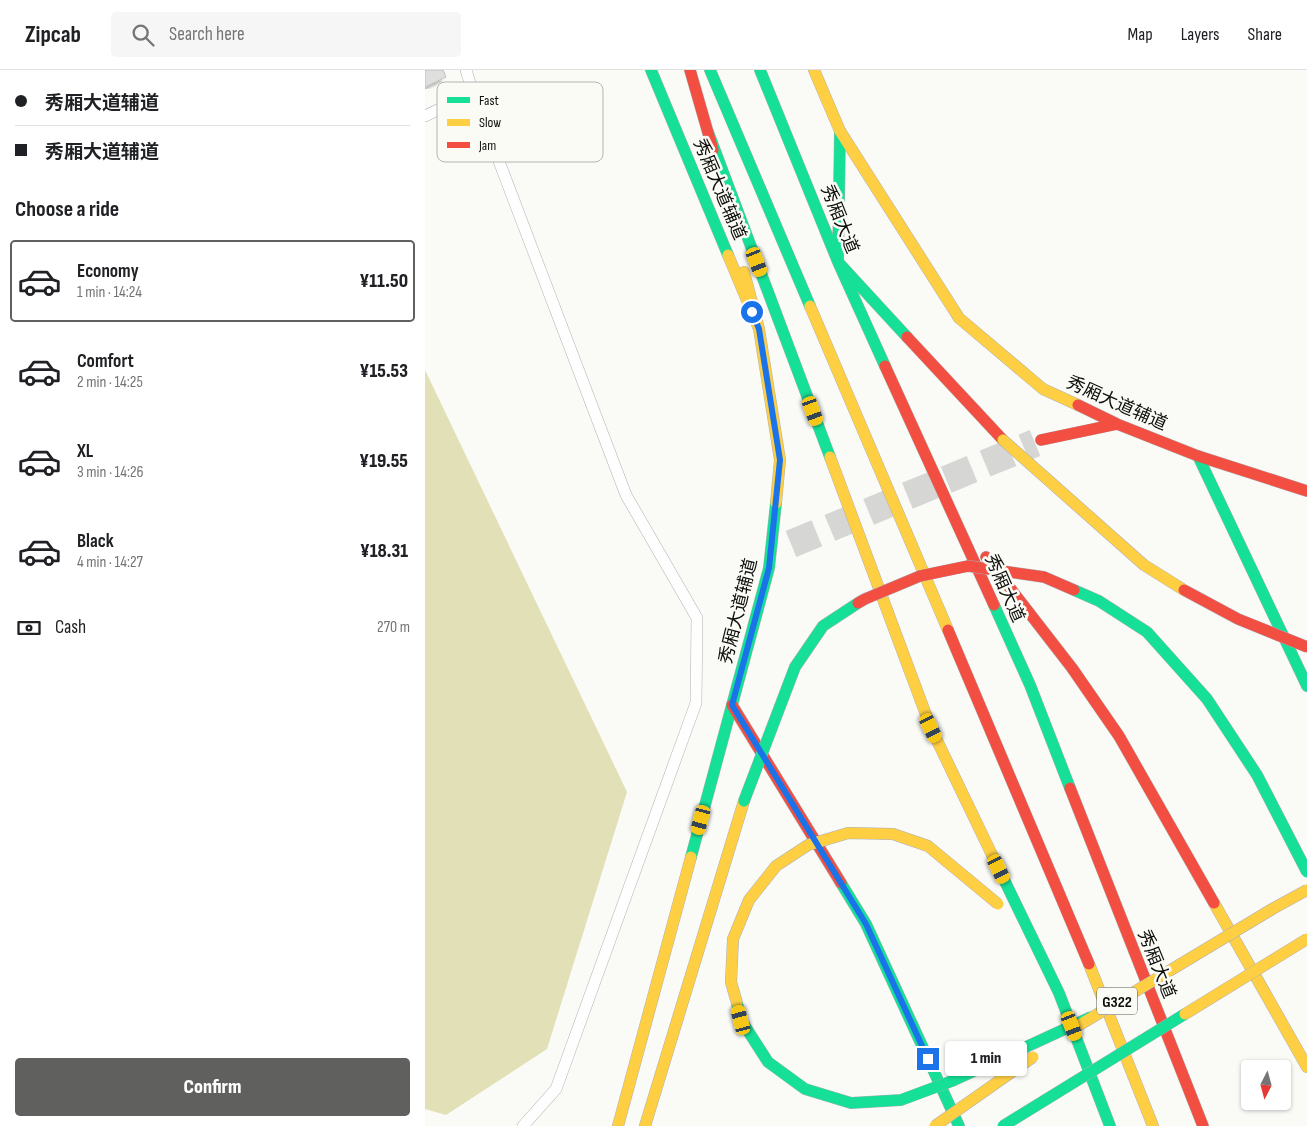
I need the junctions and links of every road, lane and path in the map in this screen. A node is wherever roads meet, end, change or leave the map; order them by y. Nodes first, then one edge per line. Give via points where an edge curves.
1 (465, 70) edge
2 (651, 70) edge
3 (690, 70) edge
4 (710, 70) edge
5 (760, 70) edge
6 (814, 70) edge
7 (469, 82) edge
8 (437, 110) edge
9 (425, 116) edge
10 (840, 131) junction
11 (708, 132) junction
12 (499, 162) edge
13 (735, 235) dead end
14 (740, 254) dead end
15 (838, 262) junction
16 (759, 329) junction
17 (1117, 424) junction
18 (1041, 440) tunnel mouth
19 (1198, 456) junction
20 (1307, 491) edge
21 (952, 512) junction
22 (780, 556) dead end
23 (769, 568) junction
24 (1307, 647) edge
25 (1307, 686) edge
26 (732, 705) junction
27 (1307, 872) edge
28 (1307, 890) edge
29 (1001, 908) dead end
30 (1015, 928) dead end
31 (1307, 938) edge
32 (1059, 993) junction
33 (1091, 1017) junction
34 (1307, 1067) edge
35 (523, 1126) edge
36 (618, 1126) edge
37 (645, 1126) edge
38 (935, 1126) edge
39 (959, 1126) edge
40 (1003, 1126) edge
41 (1110, 1126) edge
42 (1153, 1126) edge
43 (1203, 1126) edge

1 - 7 lane
2 - 16 main road, 秀厢大道辅道
3 - 11 main road
4 - 42 main road via 1086,956
5 - 15 main road, 秀厢大道
6 - 10 main road, 秀厢大道辅道
8 - 9 lane
10 - 15 main road
10 - 17 main road, 秀厢大道辅道 via 959,318 1043,389
11 - 13 main road
11 - 32 main road via 931,728
12 - 35 lane via 626,495 697,618 696,704 556,1089
14 - 16 main road
15 - 21 main road, 秀厢大道
15 - 24 main road, bridge via 1003,440 1144,565 1238,619
16 - 23 main road, 秀厢大道辅道 via 780,460
17 - 18 main road
17 - 19 main road, 秀厢大道辅道
19 - 20 main road, 秀厢大道辅道
19 - 25 main road
21 - 34 main road via 1072,668 1119,736
21 - 43 main road, 秀厢大道 via 1029,685
22 - 23 main road
23 - 26 main road, 秀厢大道辅道
26 - 36 main road, 秀厢大道辅道
26 - 39 main road via 866,924
27 - 37 main road, bridge via 1257,775 1207,699 1147,632 1099,601 1044,577 968,566 920,576 865,599 823,626 795,667 744,801
28 - 33 main road, G322, bridge
29 - 33 main road, bridge via 928,846 893,834 848,833 808,845 776,866 749,900 733,939 731,982 741,1020 768,1062 805,1089 851,1103 901,1100 952,1081
30 - 32 main road
31 - 40 main road, G322, bridge
32 - 41 main road
33 - 38 main road, G322, bridge

